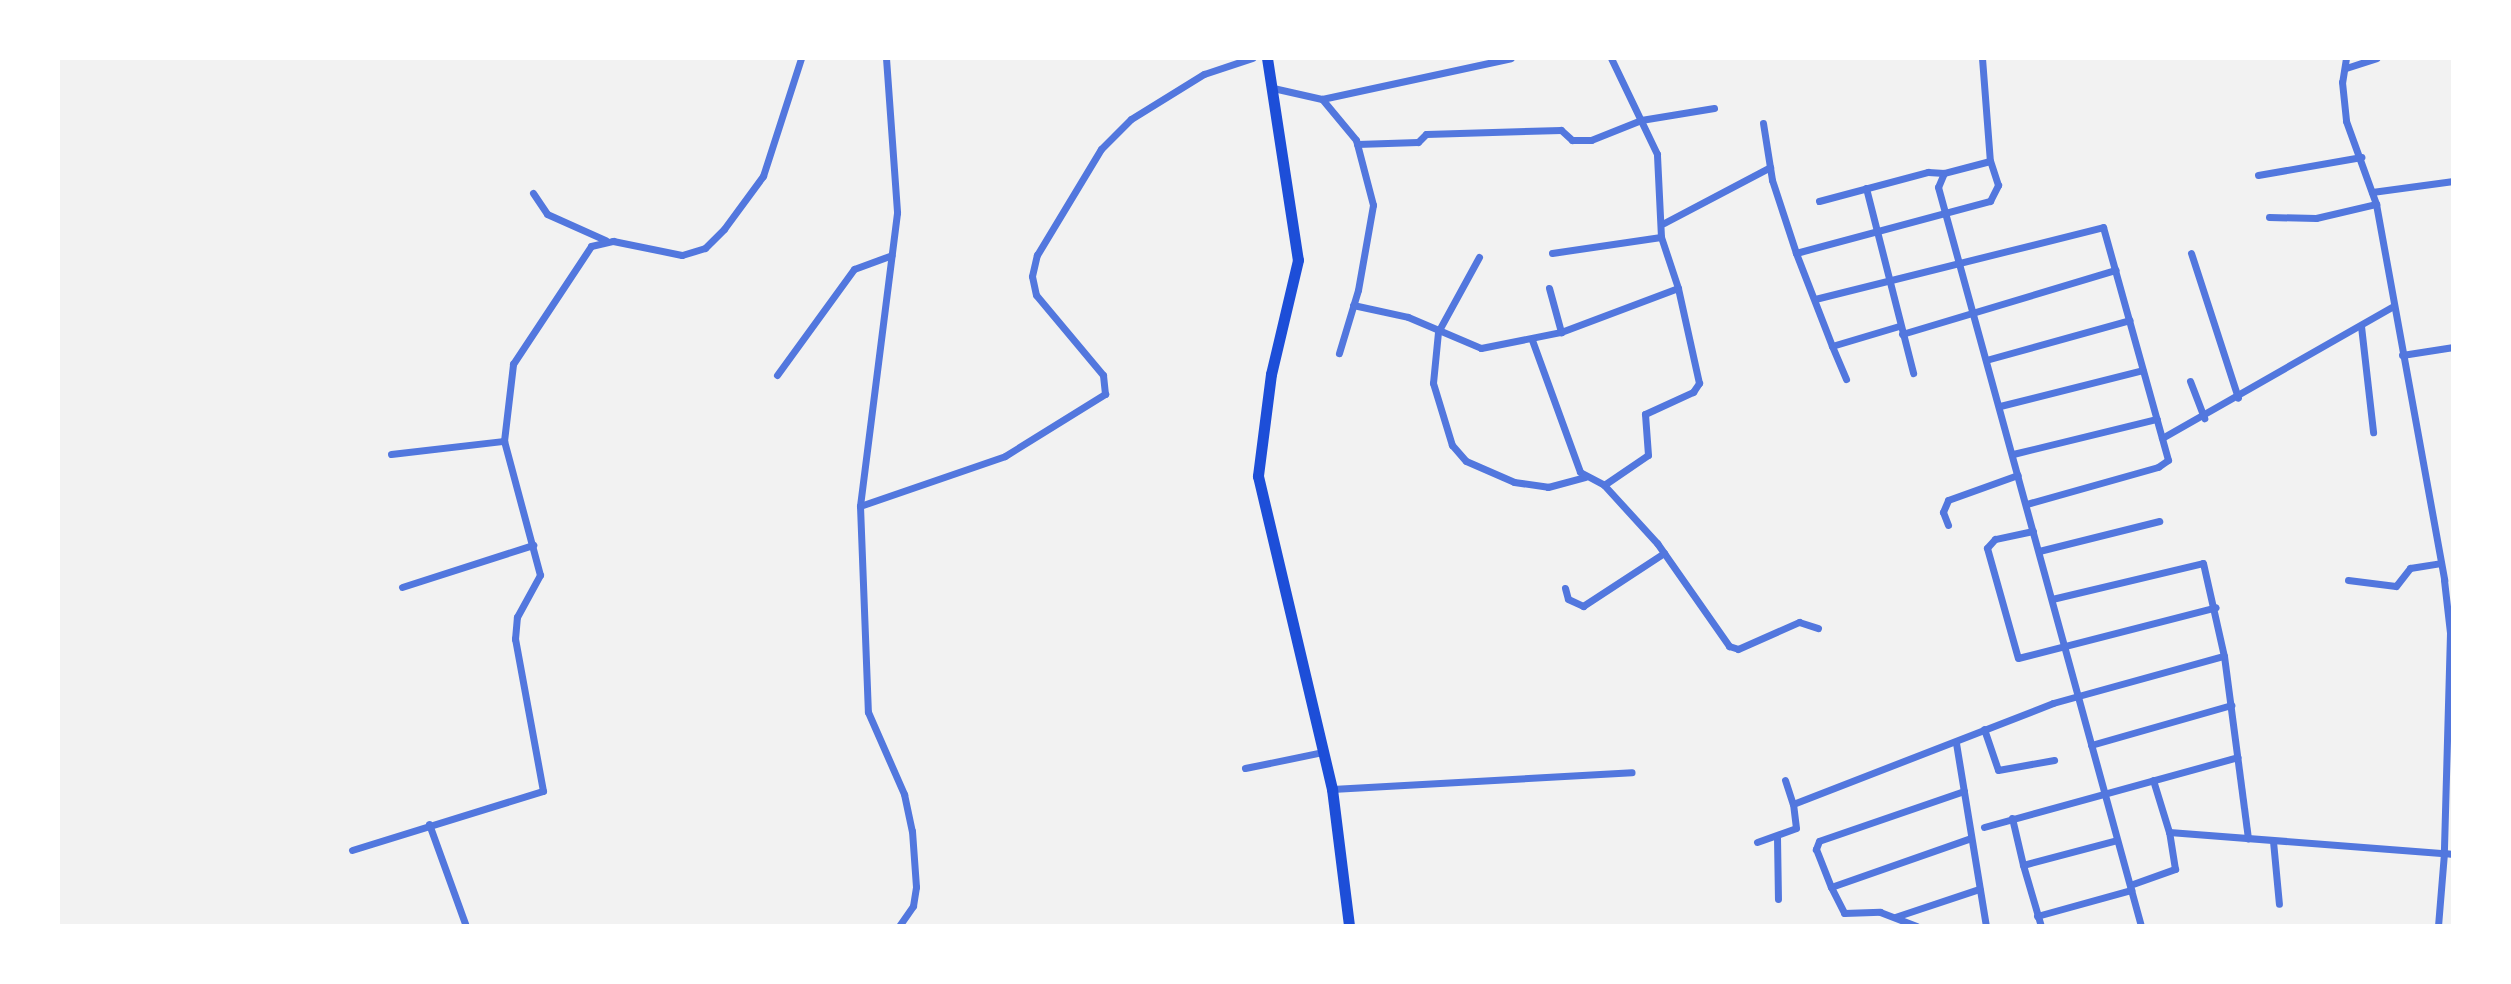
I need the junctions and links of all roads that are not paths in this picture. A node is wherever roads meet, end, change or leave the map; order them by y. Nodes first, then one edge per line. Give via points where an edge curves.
1 (801, 58) edge
2 (886, 58) edge
3 (1252, 58) edge
4 (1267, 58) edge
5 (1463, 58) edge
6 (1511, 58) edge
7 (1611, 58) edge
8 (1982, 58) edge
9 (2346, 58) edge
10 (2376, 58) edge
11 (2346, 68) junction
12 (1466, 69) junction
13 (1273, 88) junction
14 (1322, 99) junction
15 (1714, 108) dead end
16 (1641, 120) junction
17 (1763, 123) dead end
18 (1357, 144) junction
19 (2361, 157) junction
20 (1990, 161) junction
21 (1770, 167) junction
22 (1944, 173) junction
23 (2258, 175) dead end
24 (2453, 181) edge
25 (1866, 188) junction
26 (2372, 192) junction
27 (533, 193) dead end
28 (1819, 201) dead end
29 (2376, 204) junction
30 (1945, 212) junction
31 (2269, 217) dead end
32 (1664, 223) junction
33 (1876, 232) junction
34 (1661, 237) junction
35 (605, 240) junction
36 (1552, 253) dead end
37 (1796, 253) junction
38 (2191, 253) dead end
39 (892, 255) junction
40 (1479, 257) dead end
41 (1957, 260) junction
42 (2116, 270) junction
43 (1887, 281) junction
44 (1549, 288) dead end
45 (1678, 288) junction
46 (1815, 299) junction
47 (1353, 305) junction
48 (2392, 307) junction
49 (1972, 313) junction
50 (2130, 320) junction
51 (2361, 326) junction
52 (1900, 330) junction
53 (1438, 332) junction
54 (1561, 332) junction
55 (1532, 340) junction
56 (1832, 346) junction
57 (2453, 347) edge
58 (1339, 353) dead end
59 (2402, 355) junction
60 (1986, 360) junction
61 (2143, 370) junction
62 (1913, 373) dead end
63 (777, 375) dead end
64 (1846, 379) dead end
65 (2190, 381) dead end
66 (2238, 398) junction
67 (2000, 406) junction
68 (2204, 418) junction
69 (2157, 419) junction
70 (2373, 432) dead end
71 (2162, 438) junction
72 (504, 441) junction
73 (391, 454) dead end
74 (2013, 454) junction
75 (2018, 475) junction
76 (1585, 477) junction
77 (1604, 485) junction
78 (2026, 504) junction
79 (860, 506) junction
80 (2159, 521) dead end
81 (1948, 525) dead end
82 (2033, 531) junction
83 (533, 545) junction
84 (2039, 551) junction
85 (1664, 553) junction
86 (2441, 563) junction
87 (2348, 580) dead end
88 (402, 587) dead end
89 (1565, 588) dead end
90 (2052, 599) junction
91 (2216, 607) junction
92 (1818, 628) dead end
93 (2066, 648) junction
94 (2224, 656) junction
95 (2078, 696) junction
96 (2231, 705) junction
97 (1984, 729) junction
98 (1956, 743) junction
99 (2091, 745) junction
100 (1323, 752) junction
101 (2238, 757) junction
102 (2054, 760) dead end
103 (1245, 768) dead end
104 (1632, 772) dead end
105 (1785, 780) dead end
106 (2153, 780) junction
107 (1332, 789) junction
108 (1964, 791) junction
109 (2104, 793) junction
110 (1793, 804) junction
111 (2012, 818) junction
112 (429, 824) junction
113 (1984, 827) dead end
114 (2169, 832) junction
115 (1777, 837) junction
116 (1971, 838) junction
117 (2248, 838) junction
118 (2117, 840) junction
119 (2273, 841) junction
120 (1757, 842) dead end
121 (352, 850) dead end
122 (2448, 854) edge
123 (2023, 865) junction
124 (1831, 887) junction
125 (2130, 888) junction
126 (1979, 889) junction
127 (1778, 899) dead end
128 (2279, 904) dead end
129 (2037, 916) junction
130 (1895, 917) junction
131 (466, 926) edge
132 (899, 926) edge
133 (1349, 926) edge
134 (1916, 926) edge
135 (1986, 926) edge
136 (2041, 926) edge
137 (2141, 926) edge
138 (2438, 926) edge

1 - 35 street via 763,176 705,248 682,255
2 - 39 street via 897,213
3 - 79 street via 1204,74 1124,125 1101,149 1037,255 1032,276 1036,295 1103,375 1105,394 1005,456
4 - 13 main road
5 - 12 street
6 - 12 street
7 - 16 street
8 - 20 street
9 - 11 street
10 - 11 street
11 - 19 street via 2346,121
12 - 14 street
13 - 14 street
13 - 100 main road via 1298,260 1271,374 1258,476
14 - 18 street
15 - 16 street
16 - 18 street via 1591,140 1572,140 1561,130 1426,134 1415,143
16 - 32 street via 1657,154
17 - 21 street
18 - 47 street via 1373,205
19 - 23 street
19 - 26 street
20 - 22 street
20 - 30 street via 1998,185 1995,196
21 - 32 street
21 - 37 street
22 - 25 street via 1933,171
22 - 30 street via 1938,180
24 - 26 street
25 - 28 street
25 - 33 street
26 - 29 street
27 - 35 street via 547,214
29 - 31 street via 2316,218
29 - 48 street
30 - 33 street
30 - 41 street
32 - 34 street
33 - 37 street
33 - 43 street
34 - 36 street
34 - 45 street
35 - 72 street via 584,252 518,355 506,395
37 - 46 street
38 - 66 street
39 - 63 street via 854,269
39 - 79 street
40 - 53 street
41 - 42 street via 2097,225 2105,230
41 - 43 street
41 - 49 street
42 - 49 street
42 - 50 street
43 - 46 street
43 - 52 street
44 - 54 street
45 - 54 street
45 - 77 street via 1699,383 1693,392 1645,414 1648,455
46 - 56 street
47 - 53 street via 1408,317
47 - 58 street
48 - 51 street
48 - 59 street
49 - 52 street
49 - 60 street
50 - 60 street
50 - 61 street
51 - 66 street
51 - 70 street
52 - 56 street
52 - 62 street
53 - 55 street via 1481,348
53 - 76 street via 1433,383 1452,445 1466,461 1525,484 1548,487
54 - 55 street
55 - 76 street
56 - 64 street
57 - 59 street
59 - 86 street
60 - 67 street
61 - 67 street
61 - 69 street
65 - 68 street
66 - 68 street
67 - 74 street
68 - 71 street
69 - 71 street
69 - 74 street
71 - 78 street via 2168,456 2164,465
72 - 73 street
72 - 83 street
74 - 75 street
75 - 78 street
75 - 81 street via 1948,500 1943,512
76 - 77 street
77 - 85 street
78 - 82 street
79 - 132 street via 868,712 904,794 912,831 916,887 913,906
80 - 84 street
82 - 84 street
82 - 93 street via 1995,539 1987,548 2013,653 2022,659
83 - 88 street
83 - 112 street via 540,583 514,626 543,791
84 - 90 street
85 - 89 street via 1583,606 1568,599
85 - 92 street via 1731,648 1799,622
86 - 87 street via 2410,568 2396,586
86 - 122 street via 2450,633
90 - 91 street via 2200,561
90 - 93 street
91 - 93 street
91 - 94 street
93 - 95 street
94 - 95 street
94 - 96 street
95 - 97 street
95 - 99 street
96 - 99 street
96 - 101 street
97 - 98 street
97 - 102 street via 1998,770
98 - 108 street
98 - 110 street
99 - 109 street
100 - 103 street
100 - 107 main road
101 - 106 street
101 - 117 street
104 - 107 street
105 - 110 street
106 - 109 street
106 - 114 street
107 - 133 main road
108 - 116 street
108 - 124 street via 1819,841 1816,849
109 - 111 street
109 - 118 street
110 - 115 street via 1796,828
111 - 113 street
111 - 123 street
112 - 121 street
112 - 131 street
114 - 117 street
114 - 125 street via 2175,869
115 - 120 street
115 - 127 street
116 - 124 street
116 - 126 street
117 - 119 street
118 - 123 street
118 - 125 street
119 - 122 street
119 - 128 street
122 - 138 street
123 - 129 street
124 - 130 street via 1844,913
125 - 129 street
125 - 137 street
126 - 130 street
126 - 135 street
129 - 136 street
130 - 134 street

